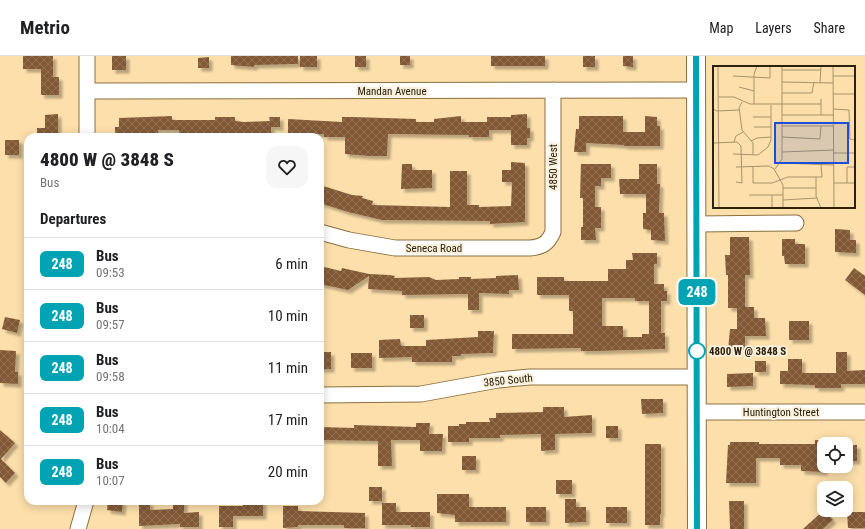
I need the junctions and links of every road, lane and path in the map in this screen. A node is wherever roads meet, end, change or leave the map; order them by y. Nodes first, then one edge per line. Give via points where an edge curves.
1 (87, 56) edge
2 (696, 56) edge
3 (553, 90) junction
4 (696, 90) junction
5 (87, 91) junction
6 (87, 133) edge
7 (796, 223) dead end
8 (697, 224) junction
9 (324, 233) edge
10 (548, 242) joint
11 (697, 377) junction
12 (324, 395) edge
13 (697, 412) junction
14 (865, 412) edge
15 (85, 505) edge
16 (78, 529) edge
17 (698, 529) edge

1 - 5 street
2 - 4 main road
3 - 4 street, Mandan Avenue
3 - 5 street, Mandan Avenue
3 - 10 street, 4850 West via 554,218 553,232
4 - 8 main road
5 - 6 street
7 - 8 street
8 - 11 main road
9 - 10 street, Seneca Road via 368,244 407,248 530,248
11 - 12 street, 3850 South via 530,377 421,394
11 - 13 main road
13 - 14 street, Huntington Street
13 - 17 main road
15 - 16 street

